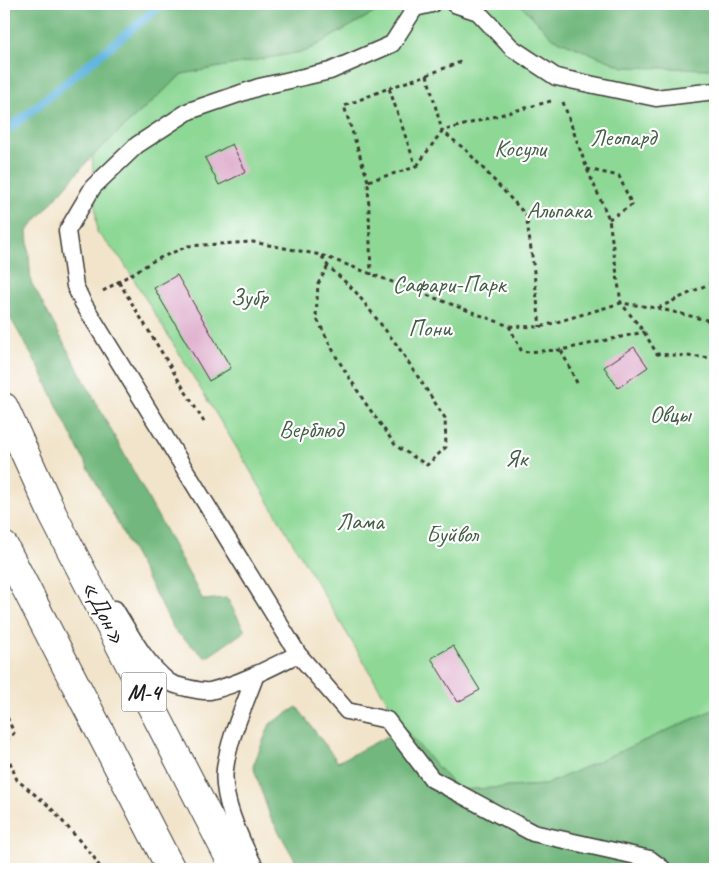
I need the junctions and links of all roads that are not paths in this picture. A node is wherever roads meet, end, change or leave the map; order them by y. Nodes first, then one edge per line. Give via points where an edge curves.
1 (432, 4) edge
2 (454, 4) edge
3 (715, 91) edge
4 (4, 407) edge
5 (53, 514) junction
6 (4, 546) edge
7 (4, 579) edge
8 (28, 596) junction
9 (298, 654) junction
10 (256, 674) junction
11 (171, 869) edge
12 (235, 869) edge
13 (256, 869) edge
14 (662, 869) edge

1 - 9 lane via 415,8 392,44 330,71 259,87 189,111 137,145 92,187 67,231 75,286 83,303
2 - 3 lane via 478,12 512,48 556,77 656,98
4 - 5 highway, «Дон» / М-4
5 - 10 lane via 144,656 170,683 208,692
5 - 12 highway, «Дон» / М-4
6 - 8 highway, М-4
7 - 8 highway via 8,586
8 - 11 highway, М-4
9 - 10 lane
9 - 14 lane via 346,711 387,720 432,779 533,833 650,859
10 - 13 lane via 231,742 225,770 228,802

